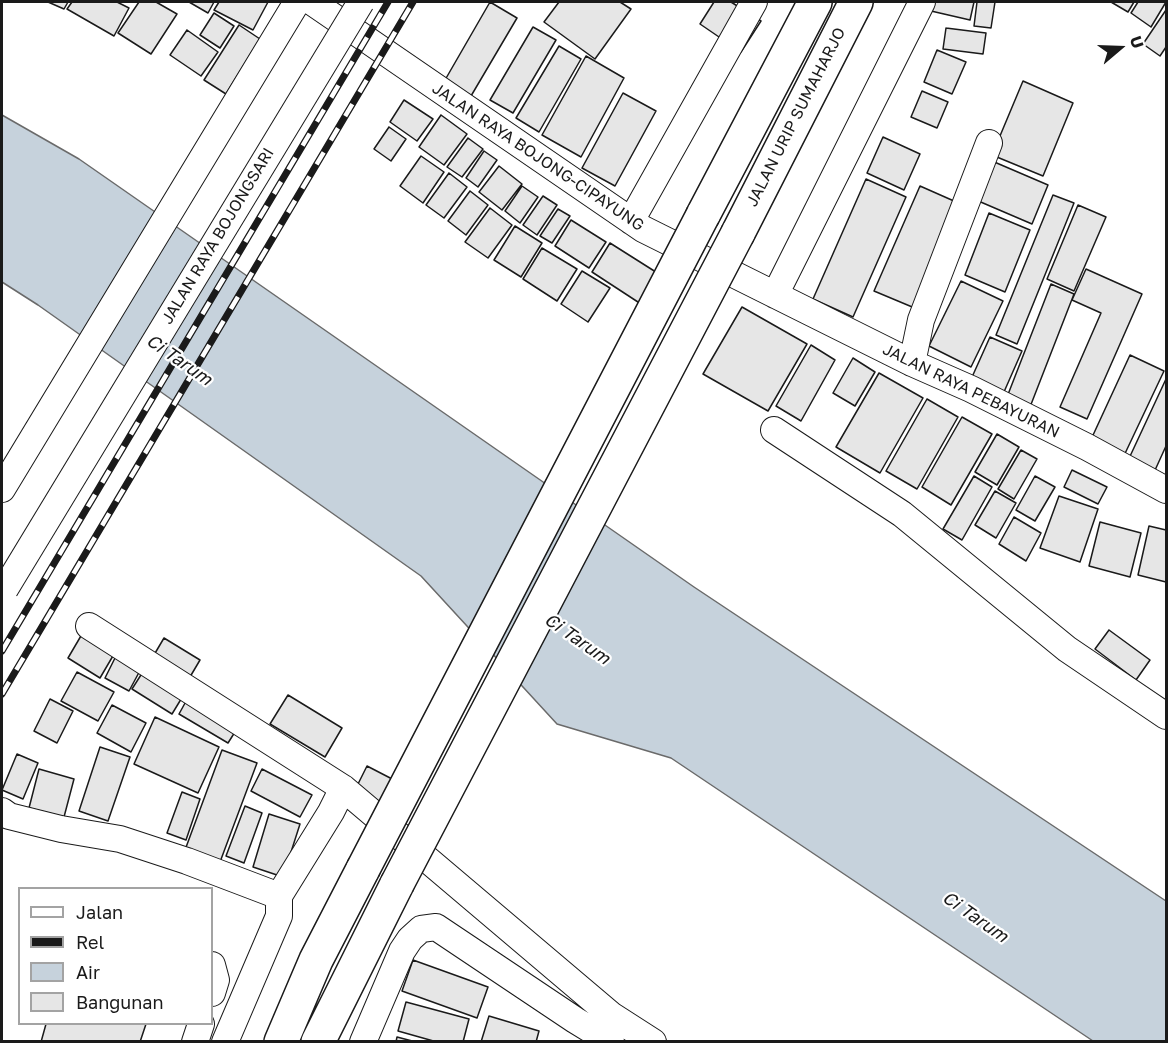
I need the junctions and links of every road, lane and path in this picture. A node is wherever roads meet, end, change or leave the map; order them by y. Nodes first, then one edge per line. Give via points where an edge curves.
1 (297, 2) edge
2 (312, 2) edge
3 (361, 2) edge
4 (754, 2) edge
5 (815, 2) edge
6 (856, 2) edge
7 (922, 2) edge
8 (988, 143) dead end
9 (631, 222) junction
10 (775, 295) junction
11 (912, 363) junction
12 (774, 430) dead end
13 (2, 489) edge
14 (1167, 490) edge
15 (3, 592) edge
16 (89, 626) dead end
17 (1167, 716) edge
18 (343, 788) junction
19 (2, 811) edge
20 (279, 896) junction
21 (213, 968) edge
22 (213, 990) edge
23 (200, 1025) edge
24 (195, 1041) edge
25 (225, 1041) edge
26 (281, 1041) edge
27 (318, 1041) edge
28 (363, 1041) edge
29 (610, 1041) edge
30 (653, 1041) edge

1 - 13 street
2 - 9 street, JALAN RAYA BOJONG-CIPAYUNG
3 - 15 street, JALAN RAYA BOJONGSARI, bridge
4 - 9 street
5 - 26 highway, bridge via 316,960
6 - 27 highway, JALAN URIP SUMAHARJO, bridge
7 - 10 street
8 - 11 street via 921,320
9 - 10 street, JALAN RAYA BOJONG-CIPAYUNG
10 - 11 street, JALAN RAYA PEBAYURAN
11 - 14 street, JALAN RAYA PEBAYURAN via 1088,447
12 - 17 street via 902,514 1067,649
16 - 18 street
18 - 20 street
18 - 30 street via 611,1015
19 - 20 street via 61,829 120,839
20 - 25 street via 279,916
21 - 22 street
23 - 24 street
28 - 29 street via 402,951 421,929 436,927

